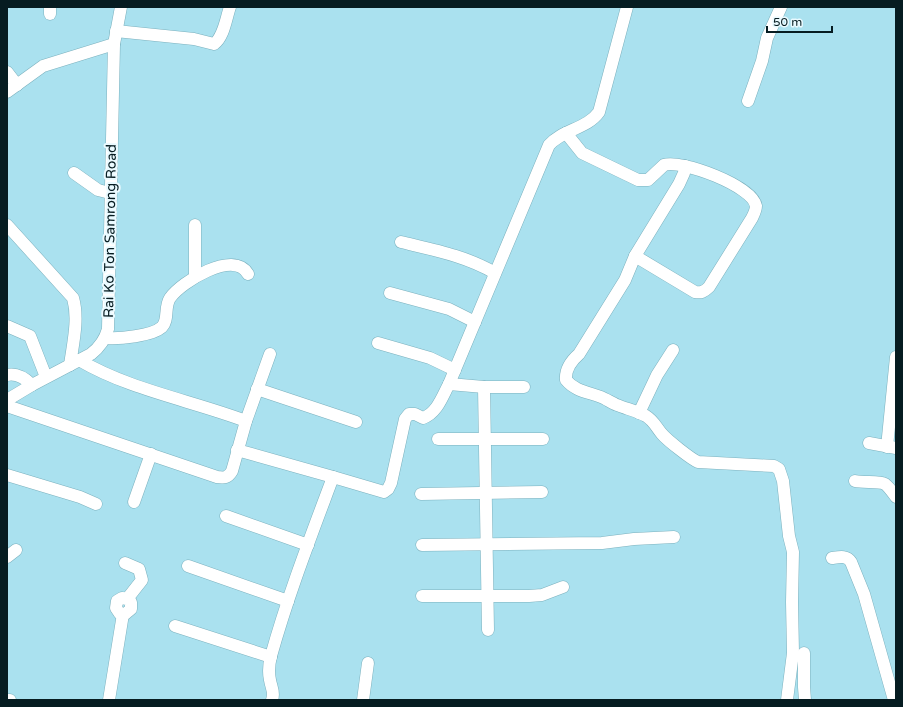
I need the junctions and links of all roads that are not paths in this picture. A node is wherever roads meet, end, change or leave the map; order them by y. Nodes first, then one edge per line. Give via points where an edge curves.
1 (121, 7) edge
2 (230, 7) edge
3 (626, 7) edge
4 (781, 7) edge
5 (116, 31) junction
6 (114, 44) junction
7 (7, 72) edge
8 (17, 85) junction
9 (7, 92) edge
10 (748, 102) dead end
11 (566, 133) junction
12 (685, 166) junction
13 (74, 174) dead end
14 (110, 193) junction
15 (7, 225) edge
16 (195, 225) dead end
17 (401, 242) dead end
18 (635, 256) junction
19 (248, 274) dead end
20 (495, 274) junction
21 (195, 277) junction
22 (390, 293) dead end
23 (475, 322) junction
24 (7, 326) edge
25 (106, 338) junction
26 (378, 343) dead end
27 (673, 350) dead end
28 (270, 354) dead end
29 (896, 356) edge
30 (75, 363) junction
31 (455, 370) junction
32 (7, 375) edge
33 (46, 377) junction
34 (449, 384) junction
35 (32, 385) junction
36 (484, 387) junction
37 (524, 387) dead end
38 (257, 389) junction
39 (7, 400) edge
40 (7, 406) edge
41 (639, 413) junction
42 (246, 421) junction
43 (356, 422) dead end
44 (485, 438) junction
45 (438, 439) dead end
46 (542, 439) dead end
47 (869, 443) dead end
48 (892, 448) edge
49 (238, 450) junction
50 (151, 454) junction
51 (7, 475) edge
52 (333, 477) junction
53 (855, 481) dead end
54 (542, 492) dead end
55 (486, 493) junction
56 (421, 494) dead end
57 (896, 497) edge
58 (134, 502) dead end
59 (96, 504) dead end
60 (226, 516) dead end
61 (674, 537) dead end
62 (487, 544) junction
63 (308, 545) junction
64 (422, 545) dead end
65 (832, 558) dead end
66 (125, 563) dead end
67 (188, 566) dead end
68 (563, 587) dead end
69 (422, 596) dead end
70 (488, 596) junction
71 (288, 600) junction
72 (175, 626) dead end
73 (488, 630) dead end
74 (804, 653) dead end
75 (271, 657) junction
76 (368, 663) dead end
77 (7, 700) edge
78 (10, 700) edge
79 (109, 700) edge
80 (272, 700) edge
81 (363, 700) edge
82 (787, 700) edge
83 (805, 700) edge
84 (894, 700) edge

1 - 5 street, Rai Ko Ton Samrong Road
2 - 5 street via 218,41 214,44 194,39
3 - 11 street via 599,112 589,123
4 - 10 street via 767,38
5 - 6 street, Rai Ko Ton Samrong Road
6 - 8 street via 43,66
6 - 14 street, Rai Ko Ton Samrong Road
7 - 8 street
8 - 9 street
11 - 12 street via 582,153 638,180 648,180 659,168 667,164
11 - 20 street via 549,145
12 - 18 street via 679,184
12 - 18 street via 717,175 744,192 751,197 756,206 755,213 709,287 701,292 695,292
13 - 14 street via 98,190
14 - 25 street, Rai Ko Ton Samrong Road
15 - 30 street via 73,298 76,322
16 - 21 street
17 - 20 street via 461,257
18 - 41 street via 625,280 579,354 568,366 566,380 574,387
19 - 21 street via 242,267 235,265 221,266
20 - 23 street
21 - 25 street via 169,299 162,327 132,337
22 - 23 street via 449,309
23 - 31 street
24 - 33 street via 30,336
25 - 30 street, Rai Ko Ton Samrong Road via 99,347
26 - 31 street via 430,358
27 - 41 street via 657,375
28 - 38 street
29 - 48 street
30 - 33 street, Rai Ko Ton Samrong Road
30 - 42 street via 118,380
31 - 34 street
32 - 35 street via 24,378
33 - 35 street, Rai Ko Ton Samrong Road
34 - 36 street
34 - 52 street via 430,416 423,418 408,414 405,419 387,491 376,491
35 - 39 street, Rai Ko Ton Samrong Road
36 - 37 street
36 - 44 street
38 - 42 street
38 - 43 street
40 - 50 street
41 - 82 street via 654,422 669,442 692,460 769,465 779,469 793,552 793,652
42 - 49 street
44 - 45 street
44 - 46 street
44 - 55 street
47 - 48 street
49 - 50 street via 232,471 225,478
49 - 52 street
50 - 58 street
51 - 59 street
52 - 63 street
53 - 57 street via 886,485
54 - 55 street
55 - 56 street
55 - 62 street
60 - 63 street
61 - 62 street via 602,543
62 - 64 street
62 - 70 street
63 - 71 street
65 - 84 street via 843,557 852,562 864,594
66 - 79 street via 139,569 142,577 127,599 131,602 131,609 123,614
67 - 71 street
68 - 70 street via 542,595
69 - 70 street
70 - 73 street
71 - 75 street
72 - 75 street
74 - 83 street
75 - 80 street via 268,668 273,689
76 - 81 street
77 - 78 street

